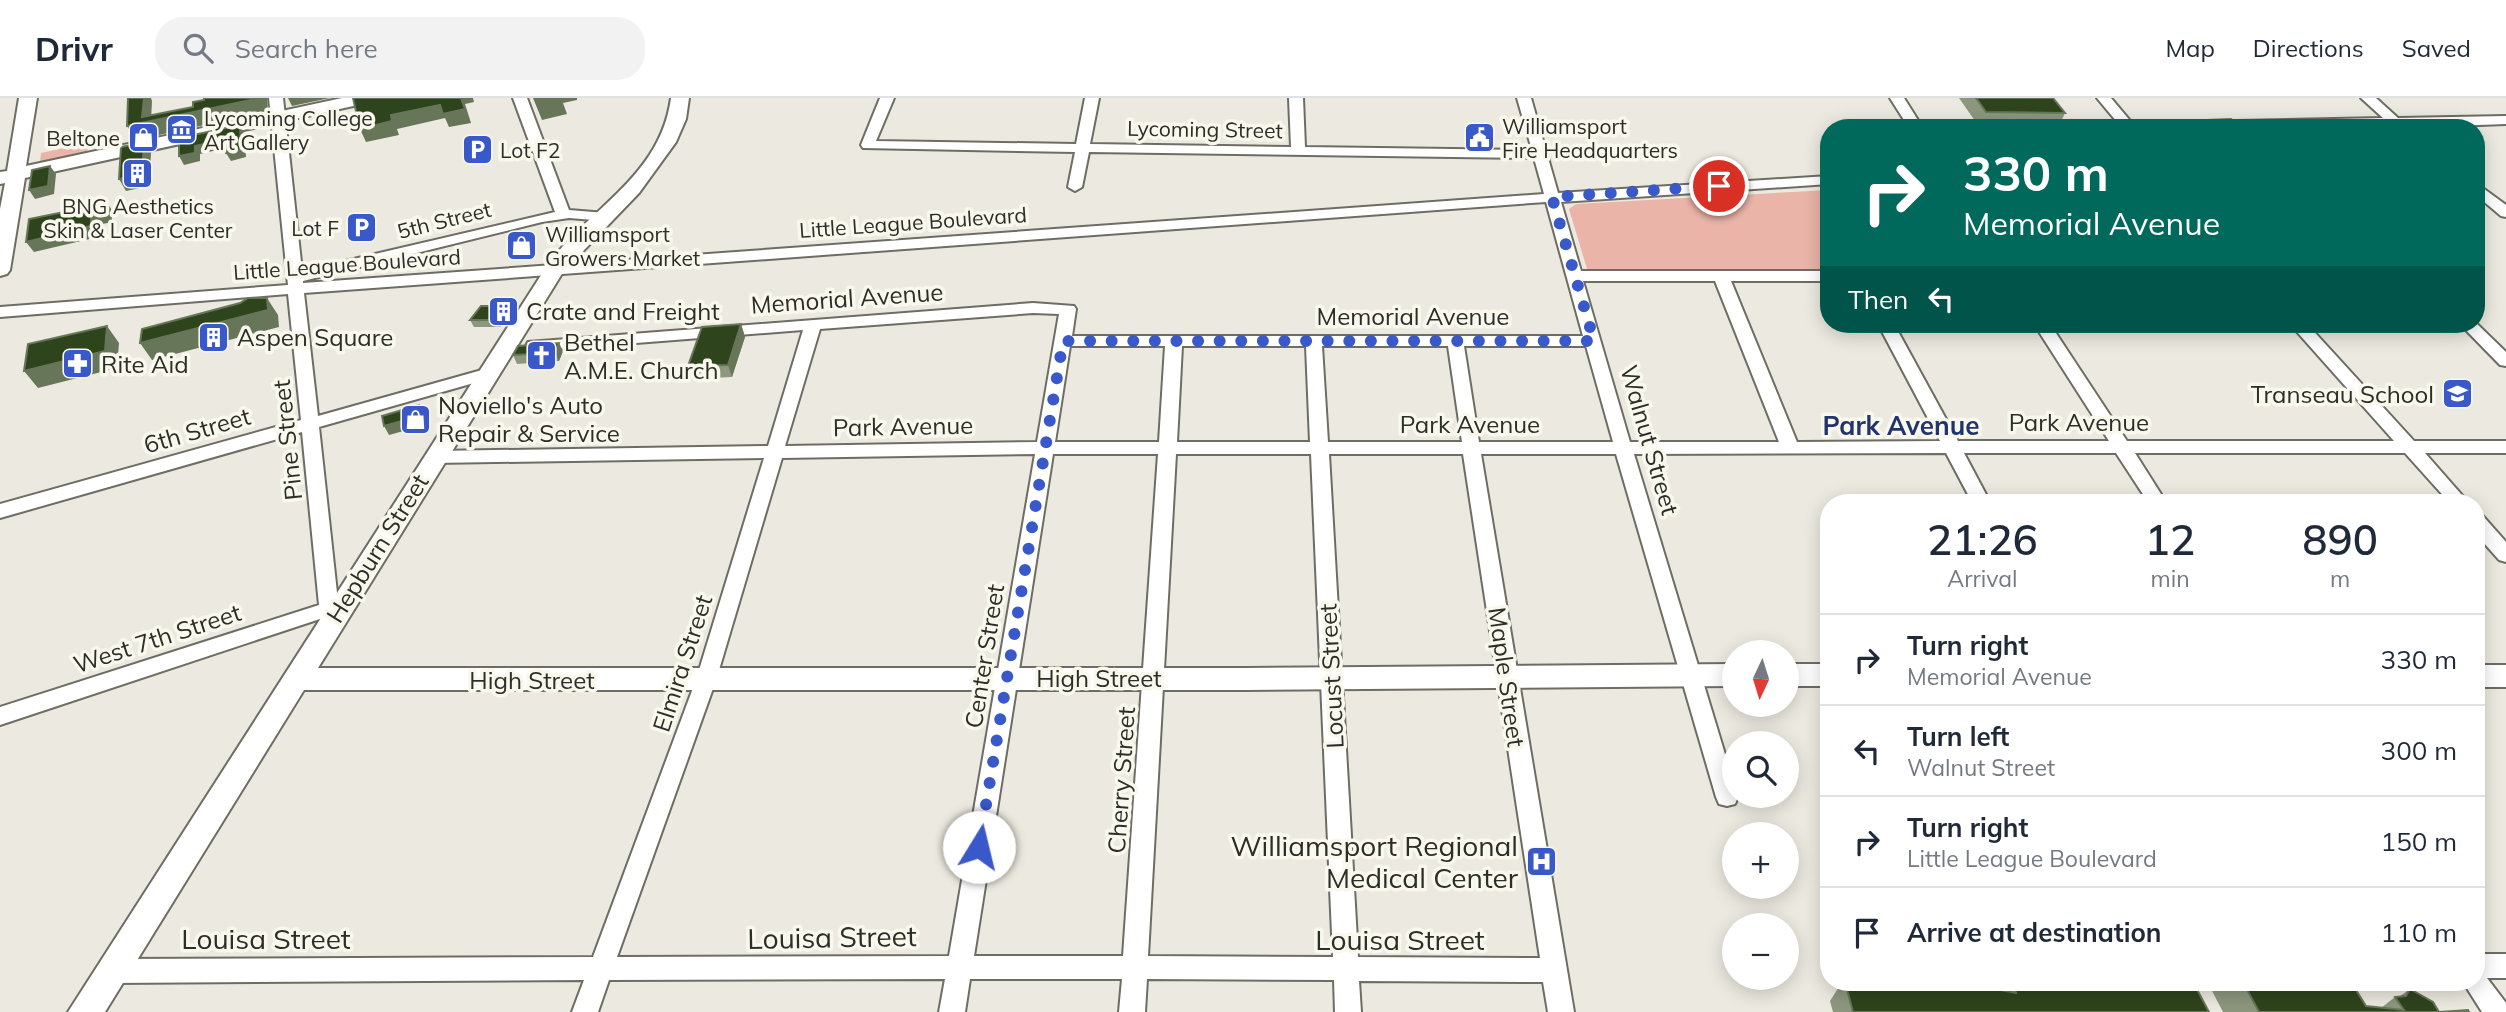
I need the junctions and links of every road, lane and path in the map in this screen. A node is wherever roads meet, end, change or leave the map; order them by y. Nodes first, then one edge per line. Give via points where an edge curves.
1 (27, 98) edge
2 (276, 98) edge
3 (368, 98) edge
4 (520, 98) edge
5 (887, 98) edge
6 (1092, 98) edge
7 (1296, 98) edge
8 (1524, 98) edge
9 (1897, 98) edge
10 (2104, 98) edge
11 (2368, 98) edge
12 (683, 104) edge
13 (278, 118) junction
14 (1910, 119) edge
15 (2121, 119) edge
16 (2391, 119) edge
17 (2506, 120) edge
18 (2485, 121) edge
19 (1083, 149) junction
20 (1298, 151) junction
21 (1541, 154) junction
22 (7, 176) edge
23 (1820, 181) edge
24 (1075, 187) dead end
25 (2485, 194) edge
26 (1552, 197) junction
27 (2485, 207) edge
28 (2503, 208) edge
29 (563, 214) junction
30 (606, 217) junction
31 (555, 269) junction
32 (0, 270) edge
33 (1576, 276) junction
34 (1721, 276) junction
35 (1820, 276) edge
36 (294, 284) junction
37 (1068, 309) joint
38 (0, 312) edge
39 (813, 325) junction
40 (1891, 333) edge
41 (2048, 333) edge
42 (2306, 333) edge
43 (2477, 333) edge
44 (1063, 341) junction
45 (1174, 341) junction
46 (1314, 341) junction
47 (1455, 341) junction
48 (1594, 341) junction
49 (505, 348) junction
50 (2506, 361) edge
51 (489, 373) junction
52 (310, 424) junction
53 (2120, 446) junction
54 (1790, 447) junction
55 (1952, 447) junction
56 (2411, 447) junction
57 (2506, 447) edge
58 (1045, 448) junction
59 (1169, 448) junction
60 (1319, 448) junction
61 (1472, 448) junction
62 (1623, 448) junction
63 (775, 452) junction
64 (435, 457) junction
65 (1977, 494) edge
66 (2152, 494) edge
67 (2452, 494) edge
68 (0, 511) edge
69 (2485, 531) edge
70 (2506, 555) edge
71 (334, 609) junction
72 (1799, 675) edge
73 (1820, 675) edge
74 (1690, 676) junction
75 (1722, 676) edge
76 (2485, 676) edge
77 (2506, 676) edge
78 (295, 678) junction
79 (1007, 678) junction
80 (1154, 678) junction
81 (1507, 678) junction
82 (1331, 679) junction
83 (706, 680) junction
84 (0, 716) edge
85 (1722, 781) edge
86 (2485, 966) edge
87 (960, 967) junction
88 (2506, 967) edge
89 (1134, 970) junction
90 (1554, 970) junction
91 (112, 971) junction
92 (600, 971) junction
93 (1346, 971) junction
94 (2482, 991) edge
95 (85, 1012) edge
96 (585, 1012) edge
97 (952, 1012) edge
98 (1132, 1012) edge
99 (1348, 1012) edge
100 (1561, 1012) edge
101 (2497, 1012) edge

1 - 22 main road
2 - 13 street, Pine Street
3 - 13 main road
4 - 29 street
5 - 19 street, Lycoming Street via 868,145
6 - 19 street
7 - 20 street
8 - 21 street, Walnut Street
9 - 14 street
10 - 15 street
11 - 16 street
12 - 30 main road, Hepburn Street via 664,148
13 - 22 main road
13 - 36 street, Pine Street
17 - 18 street
19 - 20 street, Lycoming Street
19 - 24 street
20 - 21 street, Lycoming Street
21 - 26 street, Walnut Street
22 - 32 main road
23 - 26 street, Little League Boulevard
25 - 28 street
26 - 31 street, Little League Boulevard
26 - 33 street, Walnut Street
27 - 28 street
29 - 30 street, 5th Street
29 - 36 street, 5th Street
30 - 31 main road, Hepburn Street
31 - 36 street, Little League Boulevard
31 - 49 main road, Hepburn Street
33 - 34 street
33 - 48 street, Walnut Street
34 - 35 street
34 - 54 street
36 - 38 street, Little League Boulevard
36 - 52 street, Pine Street
37 - 39 street, Memorial Avenue
37 - 44 street, Center Street
39 - 49 street, Memorial Avenue
39 - 63 street, Elmira Street
40 - 55 street
41 - 53 street
42 - 56 street
43 - 50 street
44 - 45 street, Memorial Avenue
44 - 58 street, Center Street
45 - 46 street, Memorial Avenue
45 - 59 street, Cherry Street
46 - 47 street, Memorial Avenue
46 - 60 street, Locust Street
47 - 48 street, Memorial Avenue
47 - 61 street, Maple Street
48 - 62 street, Walnut Street
49 - 51 main road, Hepburn Street
51 - 52 street, 6th Street
51 - 64 main road, Hepburn Street
52 - 68 street, 6th Street
52 - 71 street, Pine Street
53 - 55 street, Park Avenue
53 - 56 street, Park Avenue
53 - 66 street
54 - 55 street, Park Avenue
54 - 62 street, Park Avenue
55 - 65 street
56 - 57 street, Park Avenue
56 - 67 street
58 - 59 street, Park Avenue
58 - 63 street, Park Avenue
58 - 79 street, Center Street
59 - 60 street, Park Avenue
59 - 80 street, Cherry Street
60 - 61 street, Park Avenue
60 - 82 street, Locust Street
61 - 62 street, Park Avenue
61 - 81 street, Maple Street
62 - 74 street, Walnut Street
63 - 64 street, Park Avenue
63 - 83 street, Elmira Street
64 - 71 main road, Hepburn Street
69 - 70 street
71 - 78 main road, Hepburn Street
71 - 84 street, West 7th Street
72 - 73 main road
74 - 75 main road, High Street
74 - 81 main road, High Street
74 - 85 street, Walnut Street
76 - 77 main road
78 - 83 main road, High Street
78 - 91 main road, Hepburn Street
79 - 80 main road, High Street
79 - 83 main road, High Street
79 - 87 street, Center Street
80 - 82 main road, High Street
80 - 89 street, Cherry Street
81 - 82 main road, High Street
81 - 90 street, Maple Street
82 - 93 street, Locust Street
83 - 92 street, Elmira Street
86 - 88 street
87 - 89 street, Louisa Street
87 - 92 street, Louisa Street
87 - 97 street, Center Street
89 - 93 street, Louisa Street
89 - 98 street, Cherry Street
90 - 93 street, Louisa Street
90 - 100 street, Maple Street
91 - 92 street, Louisa Street
91 - 95 main road, Hepburn Street
92 - 96 street, Elmira Street
93 - 99 street, Locust Street
94 - 101 street

